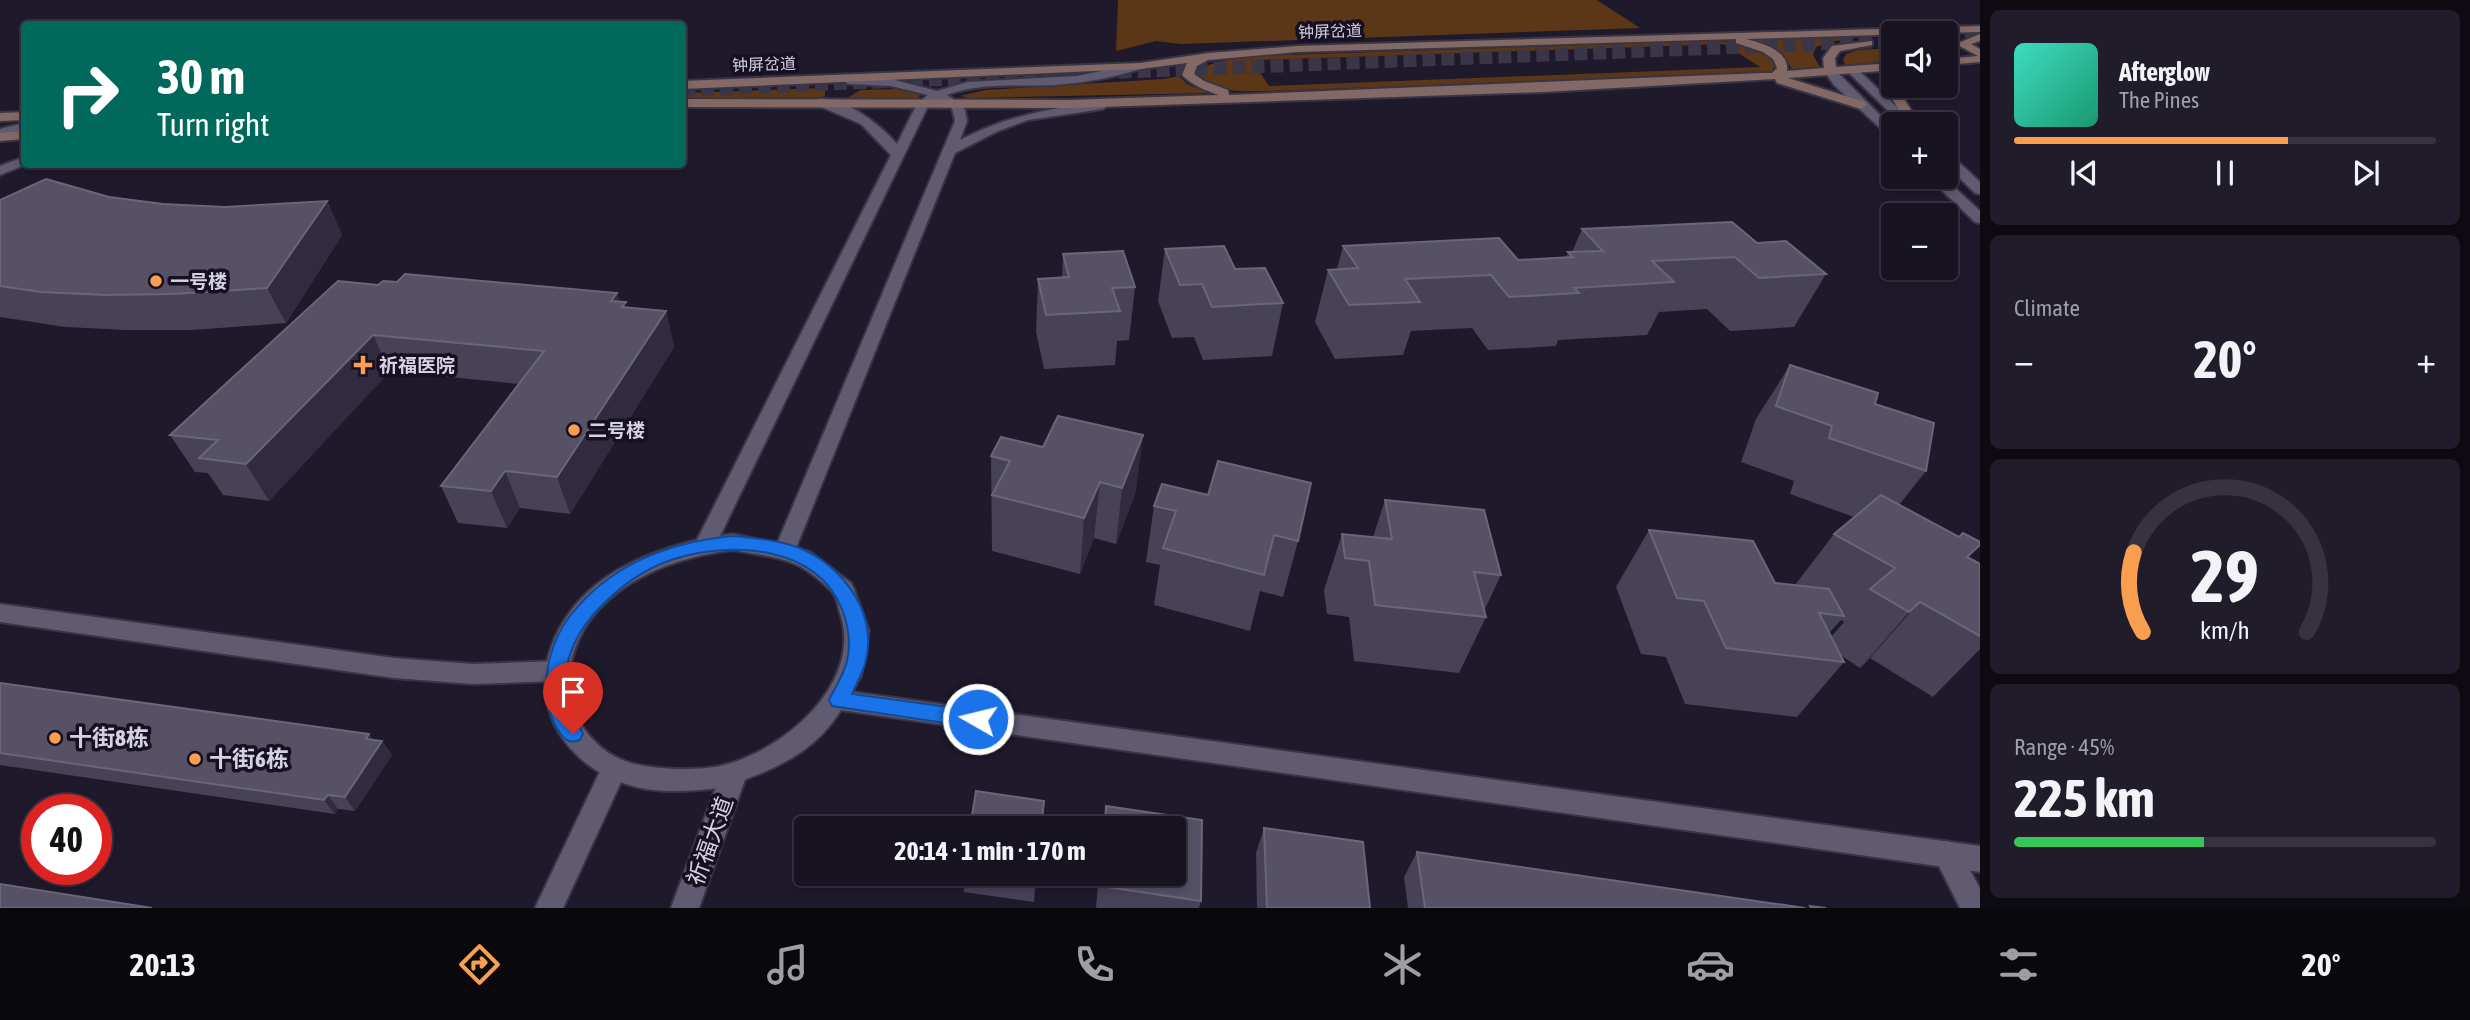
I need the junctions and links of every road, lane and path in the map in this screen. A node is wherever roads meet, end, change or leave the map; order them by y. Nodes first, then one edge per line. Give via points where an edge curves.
1 (1980, 29) edge
2 (1711, 36) junction
3 (1980, 36) edge
4 (1958, 37) edge
5 (1881, 43) edge
6 (1980, 53) edge
7 (1209, 56) junction
8 (1980, 59) edge
9 (1958, 61) edge
10 (1140, 66) junction
11 (1881, 67) edge
12 (1852, 69) junction
13 (1830, 71) junction
14 (1769, 76) junction
15 (836, 79) junction
16 (686, 85) edge
17 (938, 94) junction
18 (1244, 97) junction
19 (1158, 101) junction
20 (821, 102) junction
21 (686, 103) edge
22 (923, 104) junction
23 (1861, 105) junction
24 (958, 106) junction
25 (1899, 112) edge
26 (21, 116) edge
27 (0, 117) edge
28 (1881, 124) edge
29 (21, 128) edge
30 (0, 135) edge
31 (21, 135) edge
32 (948, 151) junction
33 (898, 155) junction
34 (21, 162) edge
35 (1958, 169) edge
36 (0, 171) edge
37 (1949, 189) edge
38 (1980, 190) edge
39 (1980, 196) edge
40 (1960, 200) junction
41 (1980, 203) edge
42 (1980, 219) edge
43 (705, 545) junction
44 (785, 550) junction
45 (0, 613) edge
46 (558, 671) junction
47 (839, 700) junction
48 (614, 769) junction
49 (734, 774) junction
50 (1947, 854) junction
51 (1980, 859) edge
52 (549, 908) edge
53 (685, 908) edge
54 (1975, 908) edge

1 - 2 main road, 钟屏岔道
2 - 7 main road, 钟屏岔道
2 - 14 main road via 1770,52 1783,69
3 - 4 main road
3 - 6 main road via 1962,44
5 - 13 main road via 1836,48 1829,58
7 - 10 main road, 钟屏岔道
7 - 18 main road via 1192,64 1191,79
8 - 9 main road
10 - 15 main road, 钟屏岔道
10 - 17 street via 1110,75 979,85
11 - 12 main road, 钟屏岔道
12 - 13 main road, 钟屏岔道
12 - 25 street
13 - 14 main road, 钟屏岔道
13 - 23 street
14 - 18 main road, 钟屏岔道
14 - 23 main road
15 - 16 main road, 钟屏岔道
15 - 17 street via 888,81
15 - 20 street via 841,90
17 - 22 street
17 - 24 street
18 - 19 main road, 钟屏岔道
19 - 24 main road, 钟屏岔道
19 - 32 street via 1086,106 1026,117
20 - 21 main road, 钟屏岔道
20 - 22 main road, 钟屏岔道
20 - 33 street via 875,126
22 - 24 main road, 钟屏岔道
22 - 33 street
23 - 28 street
24 - 32 street via 961,121
26 - 27 main road
29 - 30 street
30 - 31 main road
32 - 44 street
33 - 43 street
34 - 36 street
35 - 38 street
37 - 40 street
39 - 40 street
40 - 41 street
40 - 42 street
43 - 44 street via 733,542
43 - 46 street via 631,571 600,594 576,623 560,655
44 - 47 street via 820,567 836,583 858,625 856,662
45 - 46 street via 394,668 473,674
46 - 48 street via 555,688 563,720 583,748
47 - 49 street via 796,744
47 - 50 street
48 - 49 street via 651,780 692,782
48 - 52 street
49 - 53 street, 祈福大道
50 - 51 street
50 - 54 street

